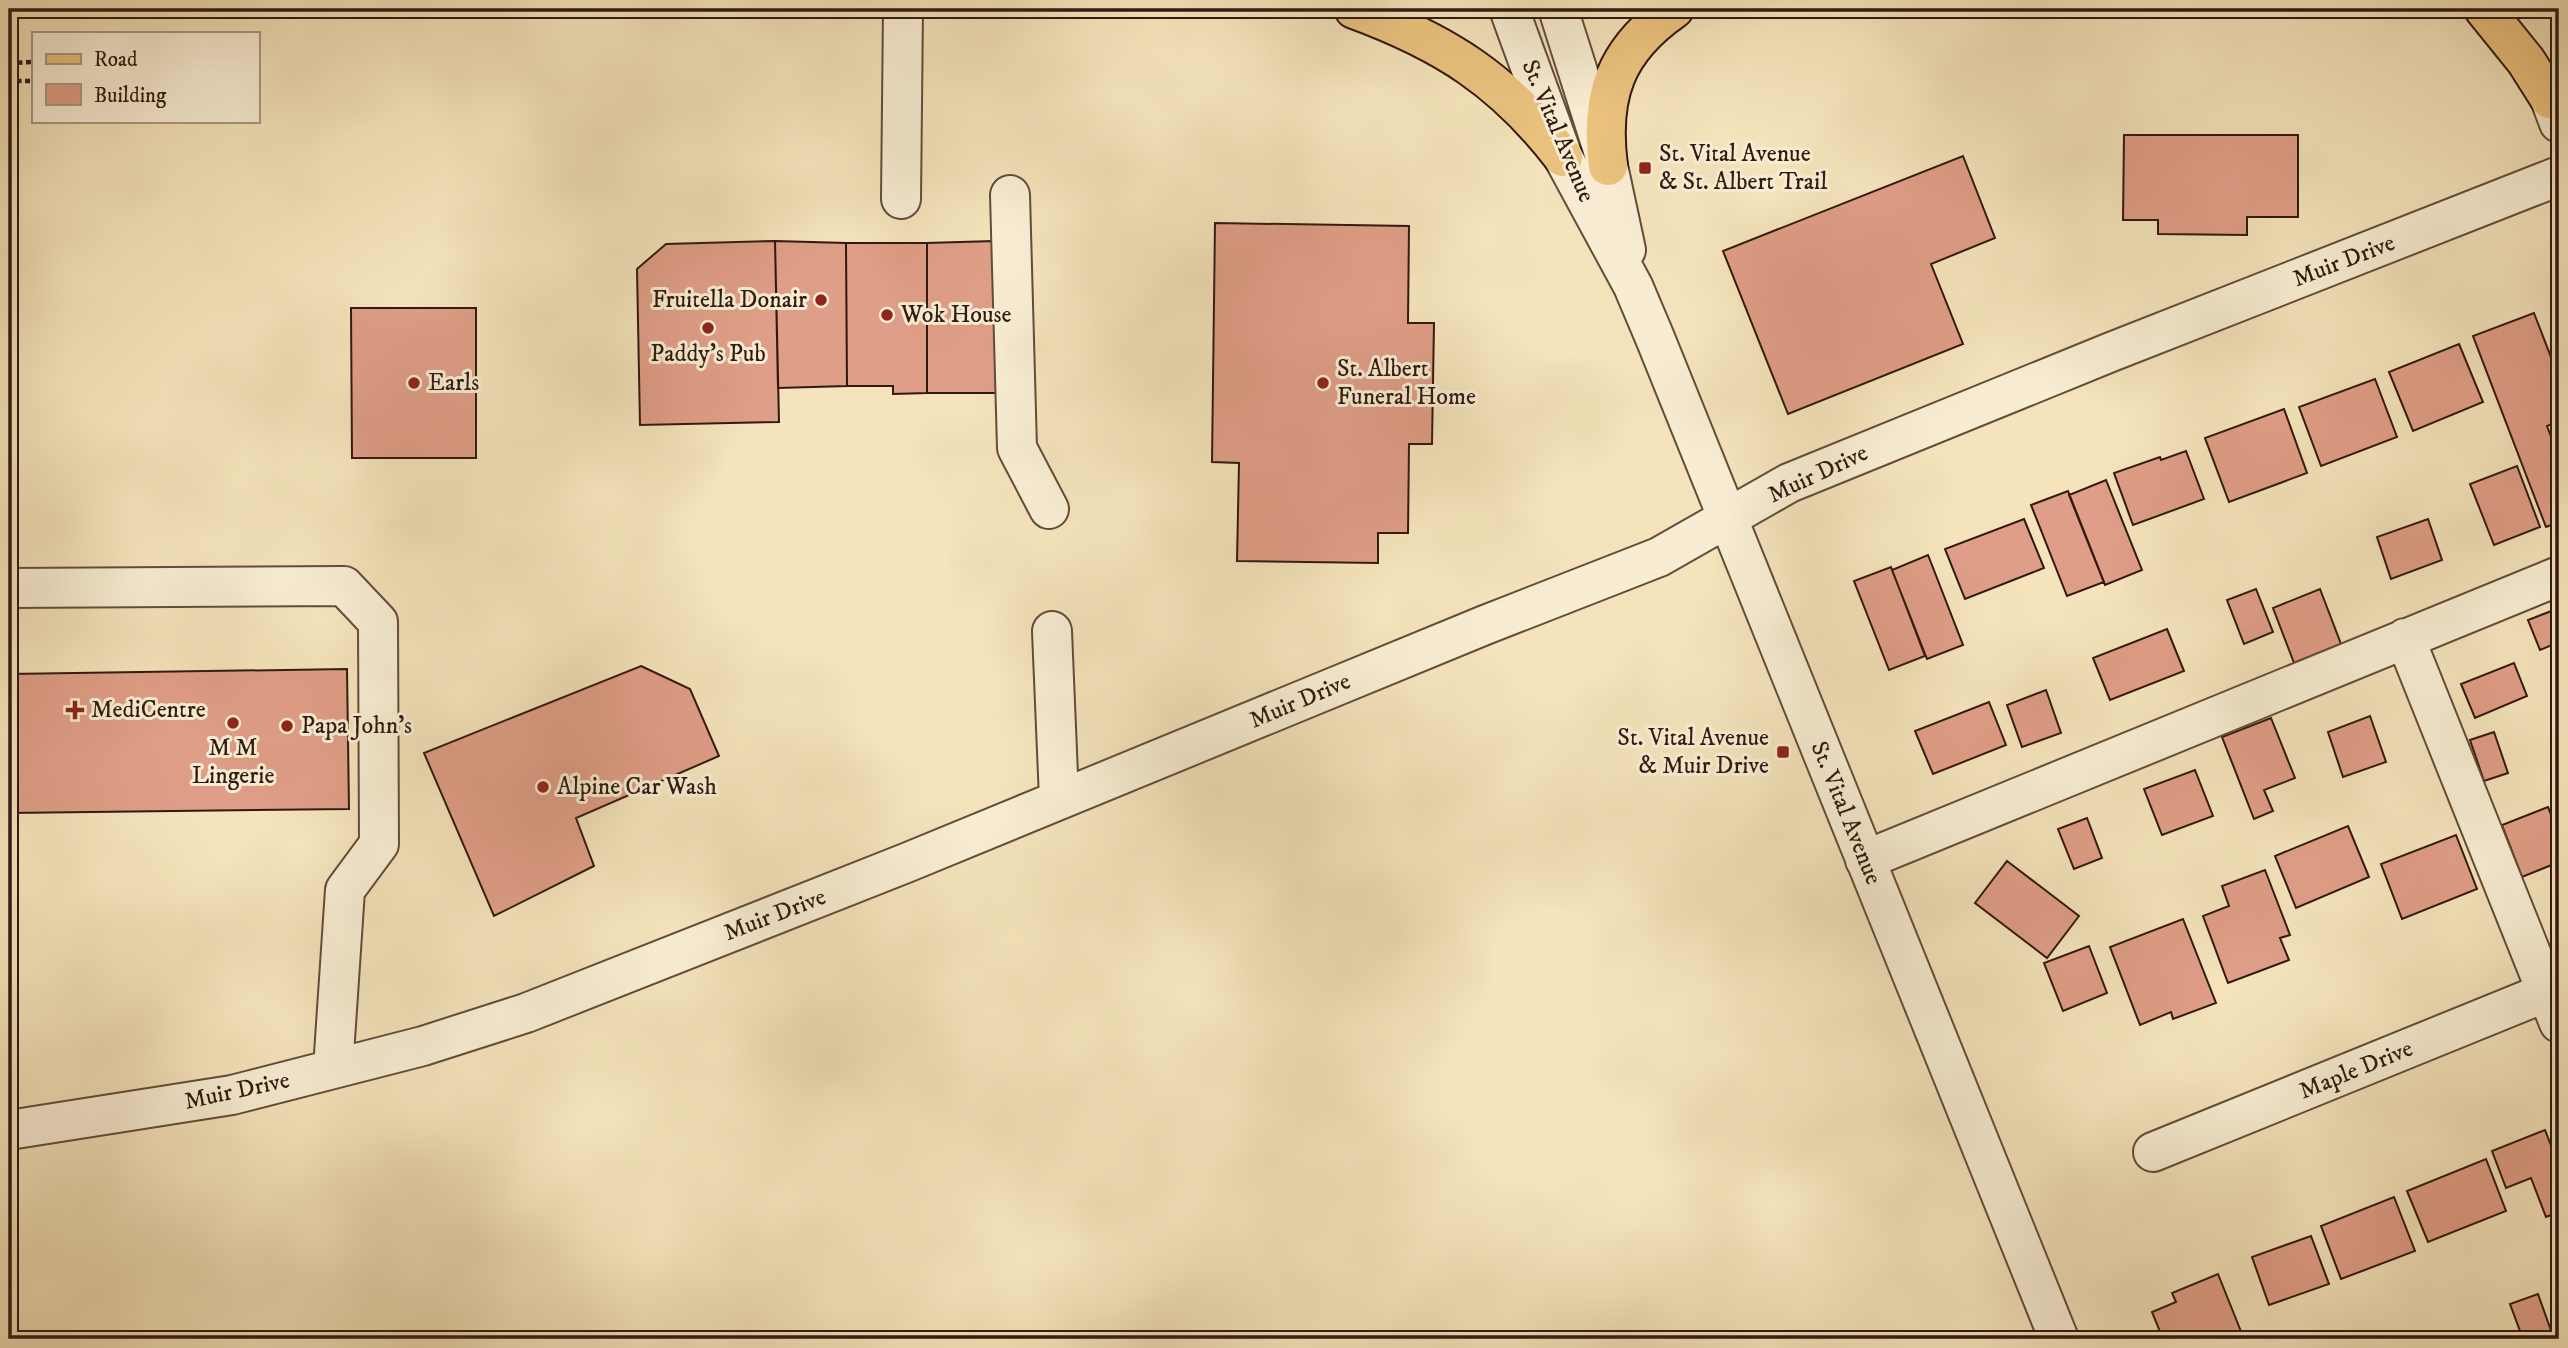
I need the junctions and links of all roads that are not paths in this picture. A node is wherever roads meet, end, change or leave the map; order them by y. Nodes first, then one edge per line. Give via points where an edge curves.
1 (903, 9) edge
2 (1354, 9) edge
3 (1509, 9) edge
4 (1558, 9) edge
5 (1674, 9) edge
6 (2484, 9) edge
7 (2556, 99) edge
8 (1563, 157) junction
9 (1608, 166) junction
10 (2559, 176) edge
11 (1010, 195) dead end
12 (901, 199) dead end
13 (1633, 286) junction
14 (1049, 509) dead end
15 (1728, 519) junction
16 (2559, 576) edge
17 (9, 588) edge
18 (1052, 631) dead end
19 (2405, 638) junction
20 (1059, 799) junction
21 (1865, 860) junction
22 (2555, 1001) edge
23 (333, 1069) junction
24 (9, 1130) edge
25 (2153, 1152) dead end
26 (2059, 1339) edge

1 - 12 street
2 - 8 main road via 1437,45 1472,67 1536,122
3 - 8 street, St. Vital Avenue
4 - 9 street, St. Vital Avenue
5 - 9 main road via 1635,43 1611,88 1605,114
6 - 7 main road
8 - 13 street, St. Vital Avenue
9 - 13 street, St. Vital Avenue
10 - 15 street, Muir Drive via 1789,483
11 - 14 street via 1017,448
13 - 15 street, St. Vital Avenue
15 - 20 street, Muir Drive via 1660,557
15 - 21 street, St. Vital Avenue
16 - 19 street
17 - 23 street via 344,586 378,622 379,844 345,890
18 - 20 street
19 - 21 street
19 - 22 street
20 - 23 street, Muir Drive via 526,1013
21 - 26 street, St. Vital Avenue
22 - 25 street, Maple Drive
23 - 24 street, Muir Drive via 232,1095

